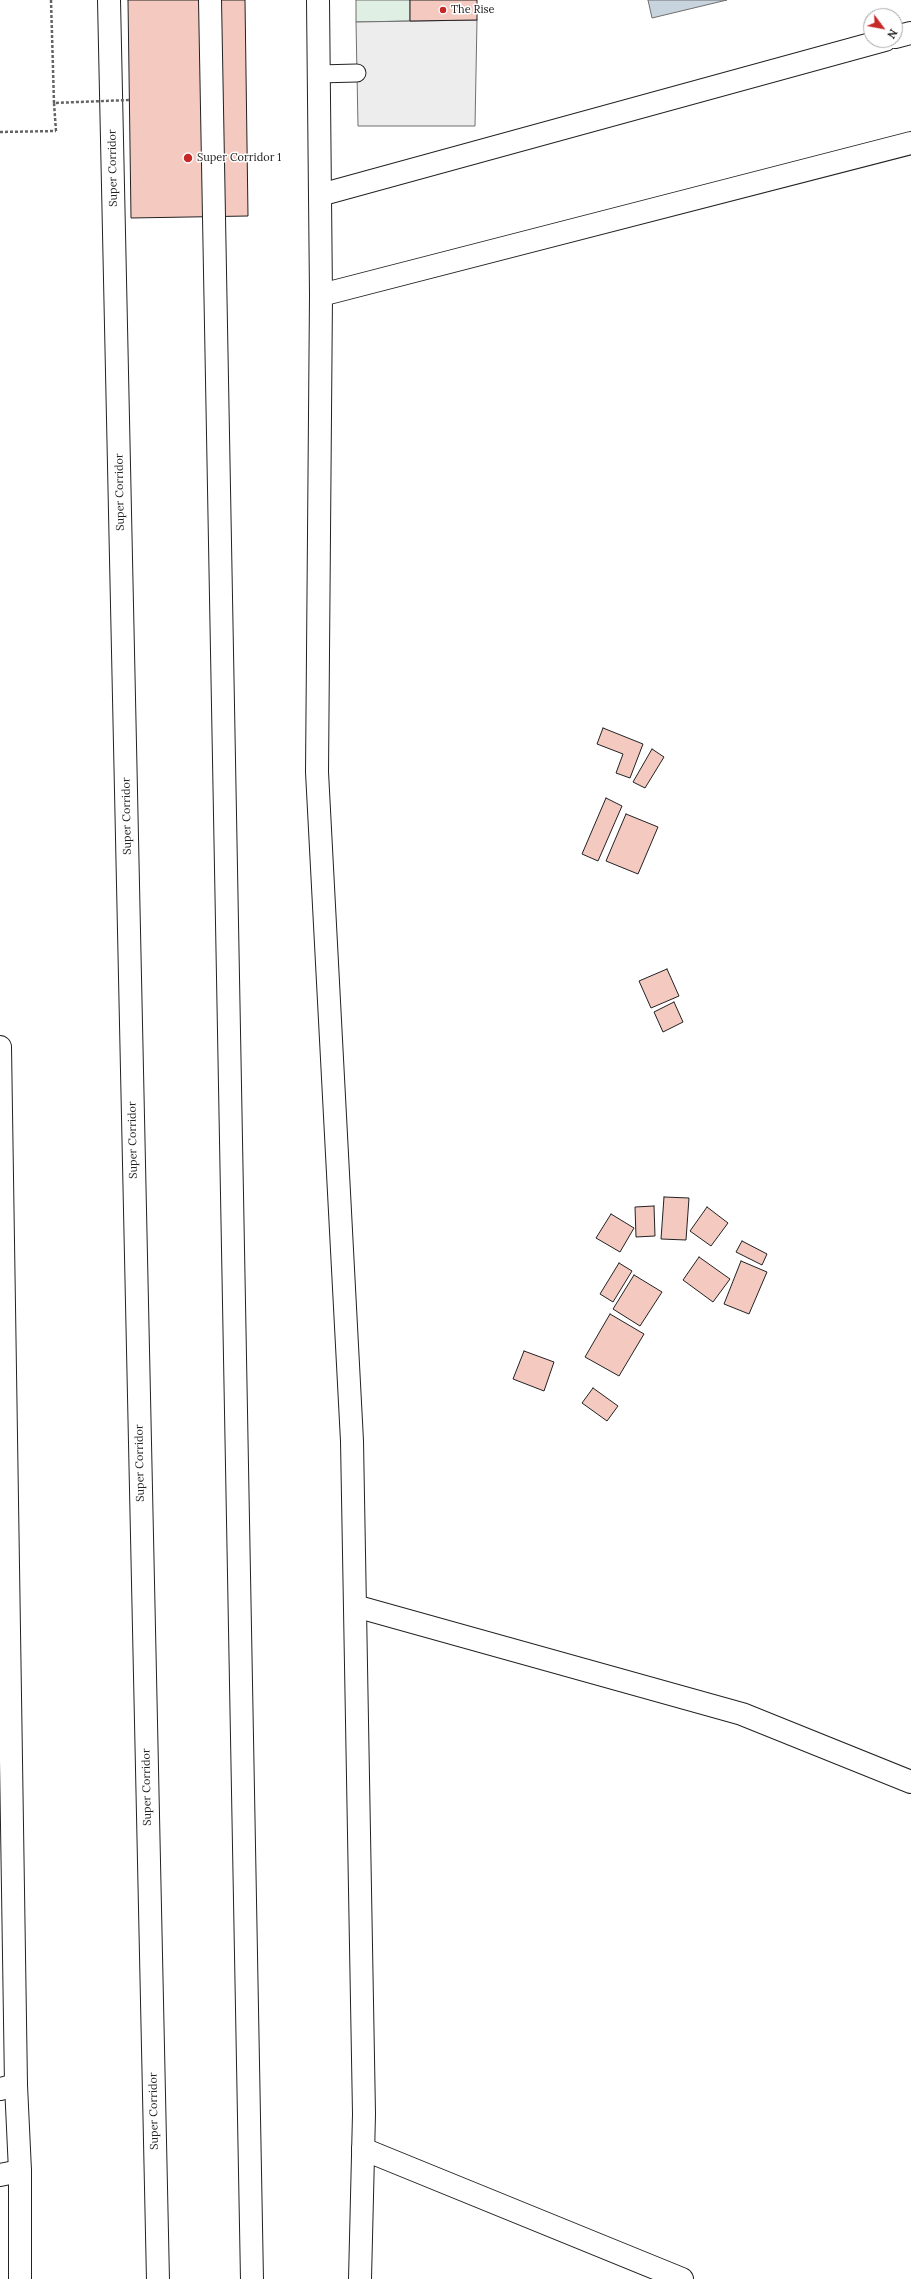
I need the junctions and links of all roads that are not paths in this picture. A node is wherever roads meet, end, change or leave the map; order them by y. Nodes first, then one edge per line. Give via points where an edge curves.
1 (109, 0) edge
2 (210, 0) edge
3 (318, 0) edge
4 (863, 46) edge
5 (357, 73) dead end
6 (318, 74) junction
7 (911, 143) edge
8 (320, 195) junction
9 (320, 295) junction
10 (0, 1047) edge
11 (4, 1564) edge
12 (355, 1606) junction
13 (911, 1782) edge
14 (8, 2087) edge
15 (363, 2149) junction
16 (10, 2173) edge
17 (20, 2279) edge
18 (158, 2279) edge
19 (252, 2279) edge
20 (360, 2279) edge
21 (682, 2279) edge

1 - 18 street, Super Corridor
2 - 19 street
3 - 6 street
4 - 8 street
5 - 6 lane
6 - 8 street
7 - 9 street
8 - 9 street
9 - 12 street via 317,772 352,1441
10 - 11 street
11 - 14 street
12 - 13 street via 742,1714
12 - 15 street
14 - 16 street
15 - 20 street
15 - 21 street
16 - 17 street

